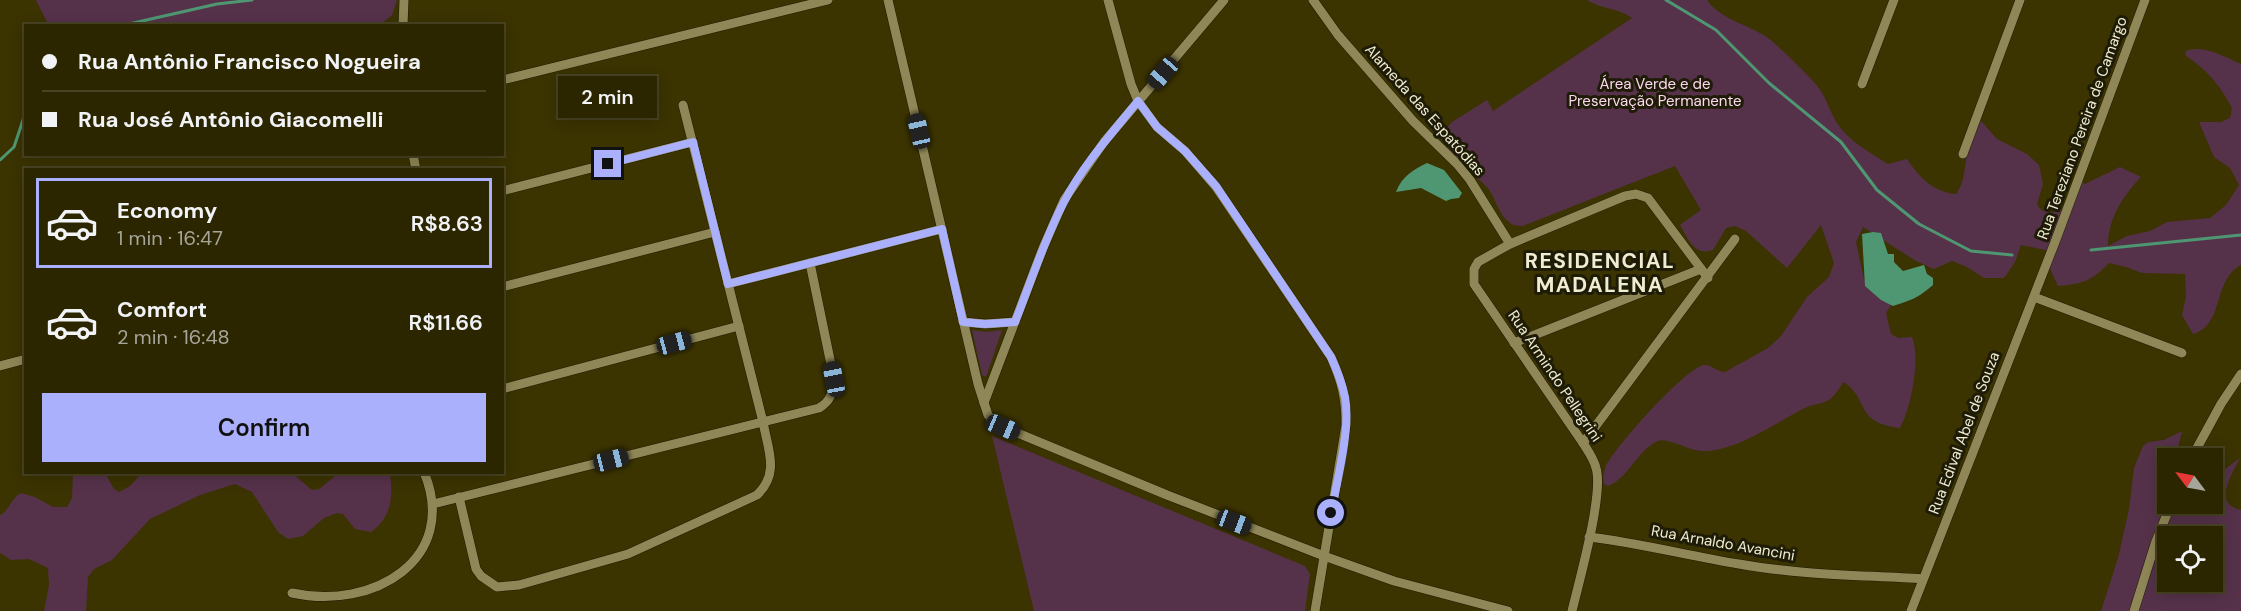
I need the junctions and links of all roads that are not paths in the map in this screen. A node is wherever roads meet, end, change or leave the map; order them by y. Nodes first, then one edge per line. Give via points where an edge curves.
1 (404, 0) edge
2 (828, 0) edge
3 (888, 0) edge
4 (1108, 0) edge
5 (1224, 0) edge
6 (1313, 0) edge
7 (1894, 0) edge
8 (2020, 0) edge
9 (2145, 0) edge
10 (403, 24) edge
11 (504, 80) edge
12 (1862, 84) dead end
13 (1138, 101) junction
14 (683, 105) dead end
15 (693, 142) junction
16 (1963, 154) dead end
17 (504, 190) edge
18 (942, 229) junction
19 (716, 232) junction
20 (1735, 239) dead end
21 (1510, 244) junction
22 (810, 263) junction
23 (2046, 266) joint
24 (1701, 269) junction
25 (1708, 278) junction
26 (728, 284) junction
27 (504, 286) edge
28 (2034, 297) junction
29 (963, 322) junction
30 (1015, 322) junction
31 (739, 326) junction
32 (1514, 343) junction
33 (2182, 353) dead end
34 (24, 360) edge
35 (0, 366) edge
36 (2241, 374) edge
37 (504, 388) edge
38 (984, 404) junction
39 (763, 422) junction
40 (1583, 443) junction
41 (2197, 448) edge
42 (425, 474) edge
43 (459, 497) junction
44 (433, 504) junction
45 (2167, 514) edge
46 (1589, 537) junction
47 (1324, 556) junction
48 (1923, 579) junction
49 (292, 593) dead end
50 (1316, 611) edge
51 (1508, 611) edge
52 (1572, 611) edge
53 (1911, 611) edge
54 (2134, 611) edge

1 - 10 street
2 - 11 street
3 - 18 street
4 - 13 street
5 - 13 street
6 - 21 street, Alameda das Espatódias via 1338,35 1413,121 1470,180
7 - 12 street
8 - 16 street
9 - 23 street, Rua Tereziano Pereira de Camargo
13 - 30 street via 1064,200
13 - 47 street via 1157,127 1216,186 1331,357 1340,377 1346,399 1346,425
14 - 15 street
15 - 17 street
15 - 19 street
18 - 22 street
18 - 29 street
19 - 26 street
19 - 27 street
20 - 25 street
21 - 24 street via 1636,194 1648,198
21 - 32 street, Rua Armindo Pellegrini via 1478,262 1474,284
22 - 26 street
22 - 39 street via 834,379 833,393 827,404 819,408
23 - 28 street, Rua Edival Abel de Souza
24 - 25 street
24 - 32 street
25 - 40 street
26 - 31 street
28 - 33 street
28 - 48 street, Rua Edival Abel de Souza
29 - 30 street
29 - 38 street
30 - 38 street
31 - 37 street
31 - 39 street
32 - 40 street, Rua Armindo Pellegrini
34 - 35 street
36 - 41 street
38 - 47 street via 987,415 1003,427
39 - 43 street
39 - 43 street via 772,468 770,478 757,495 628,554 519,585 497,587 476,569
40 - 46 street, Rua Armindo Pellegrini via 1598,479
42 - 44 street
43 - 44 street
44 - 49 street via 432,526 423,550 409,572 389,588 366,599 341,604 315,602
45 - 54 street
46 - 48 street, Rua Arnaldo Avancini via 1788,571
46 - 52 street, Rua Armindo Pellegrini
47 - 50 street
47 - 51 street via 1394,581
48 - 53 street, Rua Edival Abel de Souza

